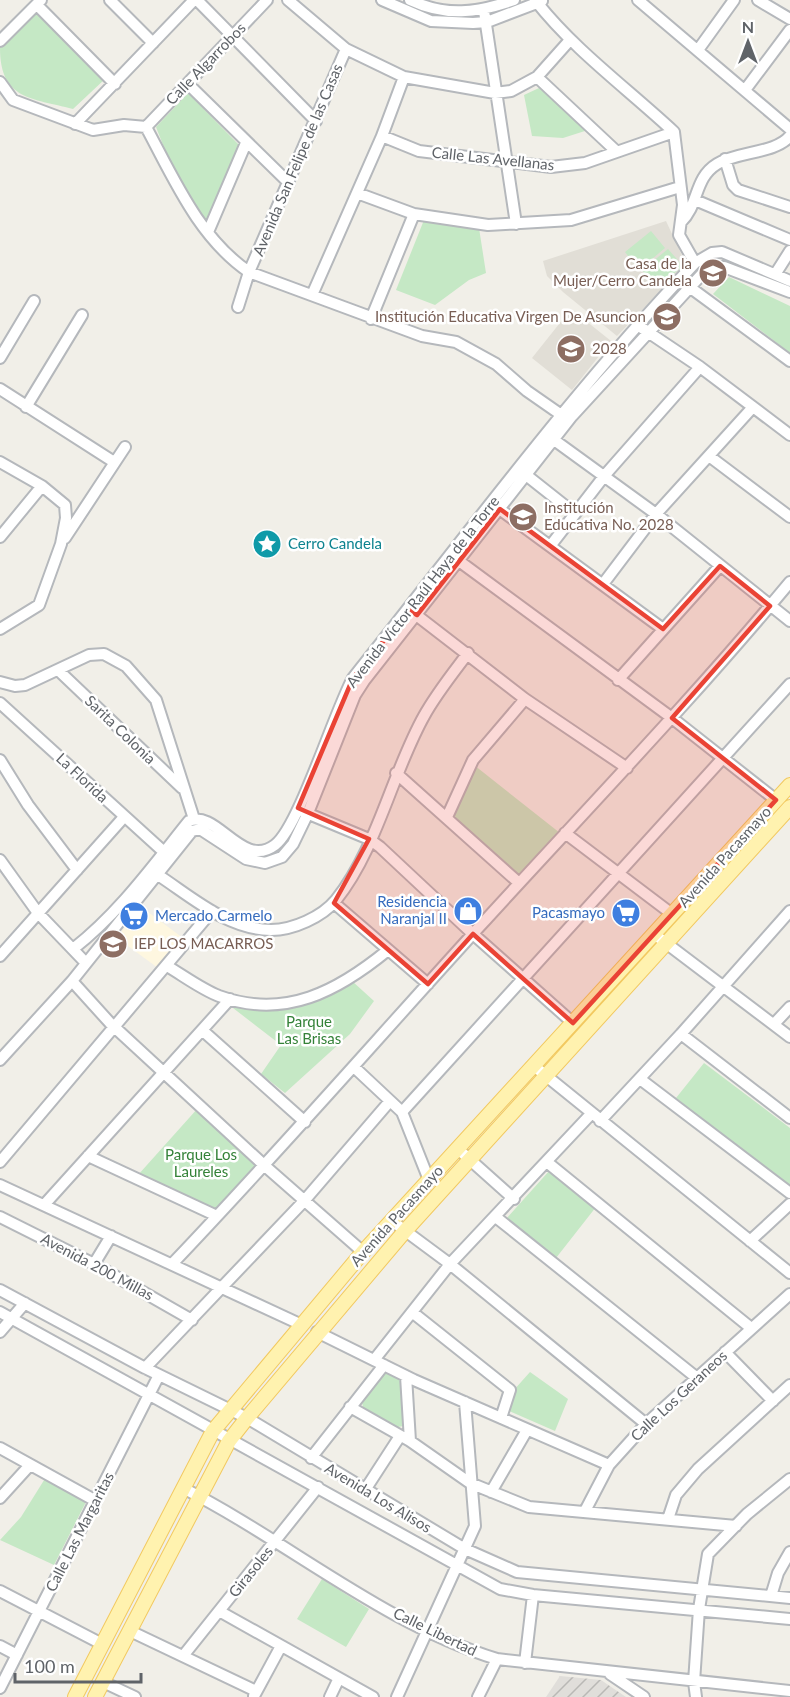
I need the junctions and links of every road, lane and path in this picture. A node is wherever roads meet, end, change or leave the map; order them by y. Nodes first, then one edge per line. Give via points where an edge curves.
1 (110, 0) edge
2 (196, 0) edge
3 (267, 0) edge
4 (288, 0) edge
5 (382, 0) edge
6 (410, 0) edge
7 (514, 0) edge
8 (638, 0) edge
9 (734, 0) edge
10 (758, 0) edge
11 (539, 1) edge
12 (39, 2) edge
13 (484, 10) junction
14 (790, 19) edge
15 (487, 22) junction
16 (790, 30) edge
17 (232, 37) junction
18 (0, 40) edge
19 (570, 40) junction
20 (153, 43) junction
21 (346, 48) junction
22 (698, 50) junction
23 (404, 77) junction
24 (537, 77) junction
25 (0, 82) edge
26 (115, 84) junction
27 (188, 84) junction
28 (745, 90) junction
29 (495, 93) junction
30 (316, 121) junction
31 (75, 124) junction
32 (146, 127) junction
33 (790, 129) edge
34 (674, 132) junction
35 (382, 136) junction
36 (790, 136) edge
37 (246, 143) junction
38 (616, 151) junction
39 (725, 159) junction
40 (509, 161) junction
41 (289, 183) junction
42 (680, 187) junction
43 (357, 193) junction
44 (695, 200) junction
45 (790, 207) edge
46 (414, 214) junction
47 (516, 224) junction
48 (679, 224) junction
49 (208, 232) junction
50 (790, 240) edge
51 (790, 251) edge
52 (695, 263) junction
53 (249, 272) junction
54 (776, 273) junction
55 (790, 281) edge
56 (684, 284) junction
57 (790, 292) edge
58 (312, 295) junction
59 (34, 301) dead end
60 (238, 307) dead end
61 (82, 315) dead end
62 (371, 319) junction
63 (644, 329) junction
64 (0, 358) edge
65 (790, 361) edge
66 (700, 367) junction
67 (0, 389) edge
68 (26, 407) junction
69 (753, 407) junction
70 (560, 414) junction
71 (790, 435) edge
72 (550, 437) junction
73 (125, 447) dead end
74 (709, 456) junction
75 (0, 462) edge
76 (114, 462) junction
77 (523, 472) junction
78 (605, 475) junction
79 (42, 486) junction
80 (496, 506) junction
81 (574, 513) junction
82 (656, 514) junction
83 (790, 517) edge
84 (0, 537) edge
85 (61, 544) junction
86 (551, 545) junction
87 (459, 561) junction
88 (720, 566) junction
89 (790, 582) edge
90 (603, 584) junction
91 (770, 606) junction
92 (413, 612) junction
93 (790, 621) edge
94 (0, 629) edge
95 (663, 629) junction
96 (468, 653) junction
97 (58, 670) junction
98 (618, 680) junction
99 (0, 682) edge
100 (790, 684) edge
101 (525, 699) junction
102 (0, 703) edge
103 (9, 712) junction
104 (672, 718) junction
105 (0, 722) edge
106 (724, 758) junction
107 (0, 760) edge
108 (627, 768) junction
109 (396, 772) junction
110 (790, 785) edge
111 (182, 788) junction
112 (776, 800) junction
113 (298, 808) junction
114 (789, 809) edge
115 (308, 813) junction
116 (124, 817) junction
117 (447, 817) junction
118 (194, 819) junction
119 (565, 833) junction
120 (369, 839) junction
121 (164, 852) junction
122 (1, 865) edge
123 (76, 870) junction
124 (619, 874) junction
125 (158, 875) junction
126 (519, 883) junction
127 (334, 903) junction
128 (212, 911) junction
129 (790, 911) edge
130 (38, 913) junction
131 (672, 914) junction
132 (472, 934) junction
133 (654, 934) junction
134 (667, 944) junction
135 (72, 950) junction
136 (388, 950) junction
137 (0, 956) edge
138 (85, 962) junction
139 (167, 966) junction
140 (523, 979) junction
141 (72, 981) junction
142 (428, 984) junction
143 (724, 985) junction
144 (230, 999) junction
145 (790, 1006) edge
146 (573, 1023) junction
147 (774, 1024) junction
148 (115, 1026) junction
149 (202, 1030) junction
150 (681, 1034) junction
151 (790, 1036) edge
152 (0, 1059) edge
153 (534, 1066) junction
154 (355, 1068) junction
155 (164, 1072) junction
156 (547, 1077) junction
157 (640, 1079) junction
158 (390, 1101) junction
159 (402, 1112) junction
160 (595, 1118) junction
161 (790, 1118) edge
162 (304, 1122) junction
163 (458, 1149) junction
164 (88, 1156) junction
165 (471, 1160) junction
166 (0, 1162) edge
167 (548, 1163) junction
168 (265, 1166) junction
169 (429, 1180) junction
170 (0, 1185) edge
171 (790, 1193) edge
172 (514, 1199) junction
173 (304, 1201) junction
174 (44, 1204) junction
175 (790, 1204) edge
176 (218, 1216) junction
177 (0, 1217) edge
178 (497, 1218) junction
179 (392, 1221) junction
180 (405, 1231) junction
181 (111, 1236) junction
182 (750, 1241) junction
183 (363, 1252) junction
184 (94, 1264) junction
185 (172, 1264) junction
186 (450, 1264) junction
187 (790, 1273) edge
188 (223, 1288) junction
189 (0, 1290) edge
190 (790, 1294) edge
191 (25, 1303) junction
192 (0, 1312) edge
193 (412, 1312) junction
194 (12, 1318) junction
195 (192, 1320) junction
196 (302, 1325) junction
197 (751, 1328) junction
198 (0, 1332) edge
199 (317, 1332) junction
200 (725, 1352) junction
201 (379, 1362) junction
202 (145, 1368) junction
203 (159, 1375) junction
204 (406, 1376) junction
205 (697, 1378) junction
206 (790, 1385) edge
207 (149, 1394) junction
208 (773, 1401) junction
209 (465, 1402) junction
210 (350, 1407) junction
211 (231, 1410) junction
212 (247, 1418) junction
213 (501, 1418) junction
214 (645, 1424) junction
215 (527, 1430) junction
216 (213, 1431) junction
217 (405, 1438) junction
218 (229, 1441) junction
219 (0, 1448) edge
220 (311, 1458) junction
221 (30, 1465) junction
222 (609, 1465) junction
223 (790, 1479) edge
224 (470, 1483) junction
225 (318, 1487) junction
226 (183, 1488) junction
227 (365, 1490) junction
228 (491, 1492) junction
229 (200, 1497) junction
230 (0, 1498) edge
231 (96, 1501) junction
232 (585, 1511) junction
233 (668, 1519) junction
234 (735, 1526) junction
235 (274, 1542) junction
236 (465, 1549) junction
237 (790, 1552) edge
238 (457, 1565) junction
239 (702, 1590) junction
240 (0, 1591) edge
241 (533, 1595) junction
242 (771, 1596) junction
243 (790, 1598) edge
244 (699, 1609) junction
245 (219, 1611) junction
246 (40, 1612) junction
247 (790, 1619) edge
248 (130, 1631) junction
249 (427, 1631) junction
250 (102, 1644) junction
251 (0, 1646) edge
252 (281, 1646) junction
253 (17, 1655) junction
254 (183, 1656) junction
255 (497, 1659) junction
256 (525, 1663) junction
257 (607, 1672) junction
258 (339, 1678) junction
259 (104, 1682) junction
260 (694, 1682) junction
261 (0, 1688) edge
262 (790, 1690) edge
263 (255, 1694) edge
264 (75, 1697) edge
265 (95, 1697) edge
266 (135, 1697) edge
267 (330, 1697) edge
268 (373, 1697) edge
269 (397, 1697) edge
270 (478, 1697) edge
271 (644, 1697) edge
272 (696, 1697) edge

1 - 20 street
2 - 17 street
2 - 20 street
3 - 17 street, Calle Algarrobos
4 - 21 street
5 - 15 street via 431,21
6 - 13 street via 438,10
7 - 13 street
8 - 22 street
9 - 22 street
10 - 14 street
11 - 15 street
11 - 19 street via 543,13
12 - 18 street
12 - 26 street
13 - 15 street
15 - 29 street
16 - 28 street
17 - 27 street, Calle Algarrobos
17 - 30 street
19 - 24 street
19 - 34 street
20 - 26 street
21 - 23 street
21 - 30 street, Avenida San Felipe de las Casas
22 - 28 street
23 - 29 street
23 - 35 street
24 - 29 street via 511,91
24 - 38 street
25 - 31 street via 13,100
26 - 31 street
27 - 32 street, Calle Algarrobos
27 - 37 street
28 - 33 street
29 - 40 street
30 - 41 street, Avenida San Felipe de las Casas
31 - 32 street via 93,130 124,125
32 - 49 street via 173,182
34 - 38 street, Calle Las Avellanas
34 - 42 street
35 - 40 street, Calle Las Avellanas via 419,151
35 - 43 street
36 - 39 street via 776,147
37 - 41 street
37 - 49 street
38 - 40 street, Calle Las Avellanas via 585,163 551,167
39 - 44 street via 703,177
39 - 45 street via 738,190
40 - 47 street
41 - 53 street, Avenida San Felipe de las Casas
42 - 47 street via 571,220
42 - 48 street via 683,205
43 - 46 street
43 - 58 street
44 - 48 street
44 - 50 street
46 - 47 street via 488,225
46 - 62 street
48 - 52 street via 678,235
49 - 53 street via 230,260
51 - 54 street
52 - 54 street via 712,252 722,252
52 - 56 street
53 - 58 street
53 - 60 street, Avenida San Felipe de las Casas
54 - 55 street
56 - 57 street via 713,267 724,267
56 - 63 street
56 - 65 street
58 - 62 street
59 - 64 street
61 - 68 street
62 - 70 street via 422,336 456,342 496,364
63 - 66 street
63 - 70 street
63 - 72 street
66 - 69 street
66 - 78 street
67 - 68 street
68 - 76 street
69 - 71 street
69 - 74 street
70 - 72 street
72 - 77 street
72 - 78 street
73 - 76 street
74 - 82 street
74 - 83 street
75 - 79 street
76 - 85 street
77 - 80 street
77 - 81 street
78 - 81 street
78 - 82 street
79 - 84 street
79 - 85 street via 65,505
80 - 86 street
80 - 87 street
80 - 92 street, Avenida Víctor Raúl Haya de la Torre
81 - 86 street
82 - 88 street
82 - 90 street
85 - 94 street via 39,604
86 - 90 street
87 - 92 street
87 - 98 street
88 - 91 street
88 - 95 street
89 - 91 street
90 - 95 street
91 - 93 street
91 - 104 street
92 - 96 street
92 - 113 street, Avenida Víctor Raúl Haya de la Torre via 353,678
92 - 115 street via 355,695
95 - 98 street
96 - 101 street
96 - 109 street via 424,715
97 - 99 street via 25,685
97 - 111 street, Sarita Colonia
97 - 111 street via 74,660 104,654 126,666 156,700
98 - 104 street
100 - 106 street
101 - 108 street
101 - 117 street via 473,760
102 - 103 street, La Florida
103 - 105 street
103 - 116 street, La Florida
104 - 106 street
104 - 108 street
106 - 112 street
106 - 124 street
107 - 123 street
108 - 119 street
109 - 117 street
109 - 120 street
110 - 112 main road, Avenida Pacasmayo
111 - 118 street
112 - 131 main road, Avenida Pacasmayo
113 - 115 street
113 - 118 street, Avenida Víctor Raúl Haya de la Torre via 278,843 263,851 249,850 203,820
114 - 134 main road, Avenida Pacasmayo
115 - 120 street
115 - 125 street via 293,844 277,859 265,863 246,859 195,829
116 - 121 street, La Florida
116 - 123 street
117 - 126 street
118 - 121 street
119 - 124 street
119 - 126 street
120 - 127 street
120 - 132 street
121 - 135 street via 103,926
122 - 130 street
123 - 130 street
124 - 131 street
124 - 140 street
125 - 128 street
125 - 138 street
126 - 132 street
127 - 128 street via 305,922 272,930 236,924
127 - 136 street
128 - 139 street
129 - 143 street
130 - 135 street
130 - 137 street
131 - 133 main road, Avenida Pacasmayo
132 - 140 street
132 - 142 street
133 - 134 street
133 - 146 main road, Avenida Pacasmayo
134 - 143 street
134 - 156 main road, Avenida Pacasmayo
135 - 138 street
136 - 142 street
136 - 144 street via 360,973 327,992 279,1005
138 - 141 street
139 - 144 street
139 - 148 street
140 - 146 street
140 - 159 street
141 - 148 street
141 - 152 street
142 - 154 street
143 - 147 street
143 - 150 street
144 - 149 street
145 - 147 street
146 - 153 main road, Avenida Pacasmayo
147 - 151 street
148 - 155 street
148 - 166 street
149 - 155 street
149 - 162 street
150 - 157 street
150 - 161 street
153 - 156 street
153 - 163 main road, Avenida Pacasmayo
154 - 158 street
154 - 162 street
155 - 164 street
155 - 168 street
156 - 160 street
156 - 165 main road, Avenida Pacasmayo
157 - 160 street
157 - 171 street
158 - 159 street
158 - 173 street
159 - 169 street
160 - 167 street
160 - 182 street
162 - 168 street
163 - 165 street
163 - 169 main road, Avenida Pacasmayo
164 - 174 street
164 - 176 street
165 - 172 street
165 - 180 main road, Avenida Pacasmayo
167 - 172 street
167 - 197 street
168 - 173 street
168 - 176 street
169 - 179 main road, Avenida Pacasmayo
170 - 174 street
172 - 178 street
173 - 183 street
173 - 188 street
174 - 181 street
175 - 182 street
176 - 185 street
177 - 184 street, Avenida 200 Millas
178 - 186 street
178 - 205 street
179 - 180 street
179 - 183 main road, Avenida Pacasmayo
180 - 186 street
180 - 199 main road, Avenida Pacasmayo
181 - 184 street
181 - 185 street
182 - 187 street
183 - 196 main road, Avenida Pacasmayo
184 - 195 street, Avenida 200 Millas
185 - 188 street
186 - 193 street
186 - 214 street
188 - 195 street
188 - 196 street
189 - 191 street, Avenida Los Alisos
190 - 197 street, Calle Los Geraneos
191 - 194 street
191 - 202 street, Avenida Los Alisos
192 - 194 street, Avenida Los Alisos
193 - 201 street
193 - 213 street via 510,1390
194 - 198 street
194 - 207 street, Avenida Los Alisos
195 - 202 street
196 - 211 main road, Avenida Pacasmayo
197 - 200 street, Calle Los Geraneos
199 - 201 street
199 - 212 main road, Avenida Pacasmayo
200 - 205 street, Calle Los Geraneos
200 - 208 street
201 - 204 street
201 - 210 street
202 - 203 street, Avenida Los Alisos
203 - 207 street, Calle Las Margaritas
203 - 211 street, Avenida Los Alisos
204 - 209 street
204 - 217 street
205 - 214 street, Calle Los Geraneos
206 - 208 street
207 - 216 street, Avenida Los Alisos
207 - 231 street, Calle Las Margaritas
208 - 233 street via 698,1469 676,1495
209 - 213 street
209 - 224 street
210 - 217 street
210 - 220 street
211 - 212 street, Avenida Los Alisos
211 - 216 main road, Avenida Pacasmayo
212 - 218 main road, Avenida Pacasmayo
212 - 220 street, Avenida Los Alisos
213 - 215 street
214 - 222 street, Calle Los Geraneos
215 - 222 street
215 - 228 street
216 - 218 street, Avenida Los Alisos
216 - 226 main road, Avenida Pacasmayo
217 - 224 street
217 - 227 street
218 - 225 street, Avenida Los Alisos
218 - 229 main road, Avenida Pacasmayo
219 - 221 street
220 - 227 street, Avenida Los Alisos
221 - 230 street
221 - 231 street
222 - 232 street, Calle Los Geraneos
223 - 234 street
224 - 228 street
224 - 236 street via 476,1526
225 - 235 street, Girasoles
225 - 238 street, Avenida Los Alisos
226 - 229 street, Calle Libertad
226 - 250 main road, Avenida Pacasmayo
227 - 236 street, Avenida Los Alisos
228 - 232 street via 529,1506
229 - 235 street, Calle Libertad
229 - 248 main road, Avenida Pacasmayo
231 - 246 street, Calle Las Margaritas
232 - 233 street
233 - 234 street
234 - 239 street via 708,1554
235 - 245 street, Girasoles
235 - 249 street, Calle Libertad
236 - 238 street
236 - 239 street, Avenida Los Alisos via 517,1572
237 - 242 street
238 - 241 street, Avenida Los Alisos via 500,1589
238 - 249 street
239 - 242 street, Avenida Los Alisos
239 - 244 street
240 - 246 street
241 - 244 street, Avenida Los Alisos
241 - 256 street
242 - 243 street, Avenida Los Alisos
244 - 247 street, Avenida Los Alisos
244 - 260 street
245 - 252 street
245 - 254 street, Girasoles
246 - 250 street
246 - 253 street, Calle Las Margaritas
248 - 254 street
248 - 259 main road, Avenida Pacasmayo
249 - 255 street, Calle Libertad
249 - 269 street
250 - 264 main road, Avenida Pacasmayo
251 - 253 street
252 - 258 street
252 - 263 street
253 - 261 street, Calle Las Margaritas
254 - 263 street
255 - 256 street, Calle Libertad
255 - 270 street
256 - 257 street, Calle Libertad
257 - 260 street, Calle Libertad
257 - 271 street
258 - 267 street
258 - 268 street
259 - 265 main road, Avenida Pacasmayo
259 - 266 street
260 - 262 street, Calle Libertad
260 - 272 street

